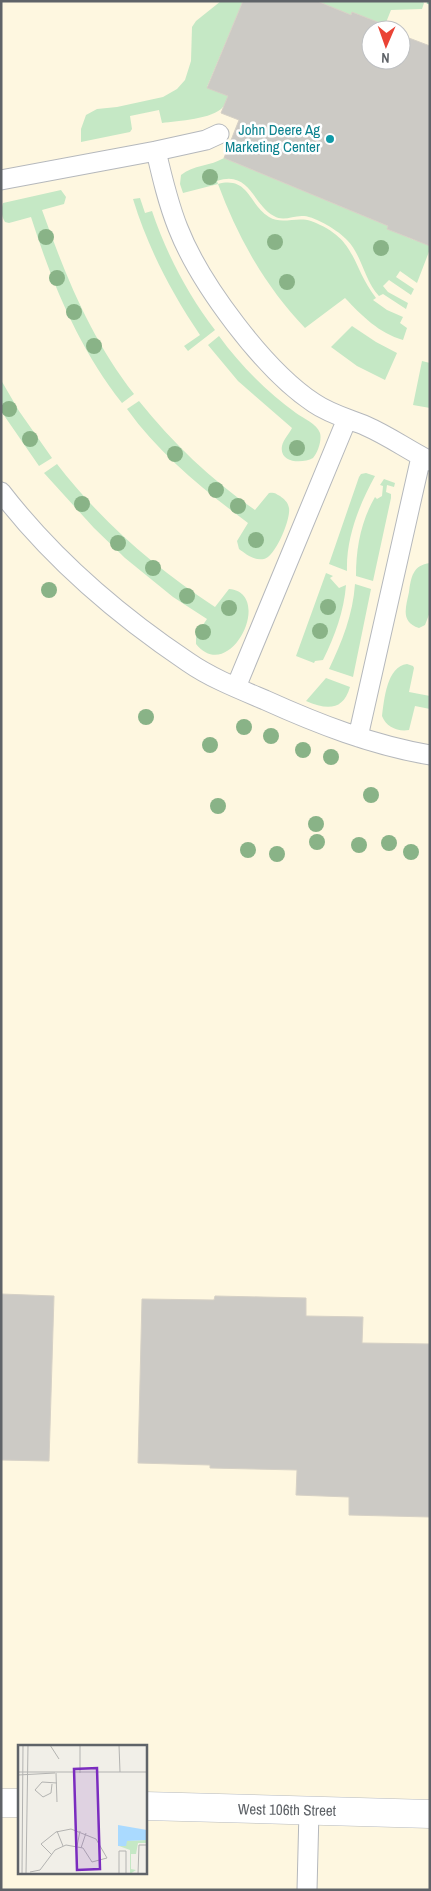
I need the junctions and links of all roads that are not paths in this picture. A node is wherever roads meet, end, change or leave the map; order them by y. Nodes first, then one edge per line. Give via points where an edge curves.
1 (219, 134) dead end
2 (156, 151) junction
3 (1, 180) edge
4 (347, 419) junction
5 (425, 459) edge
6 (1, 492) edge
7 (236, 687) junction
8 (358, 737) junction
9 (430, 755) edge
10 (1, 1803) edge
11 (18, 1803) edge
12 (146, 1806) edge
13 (309, 1811) junction
14 (430, 1814) edge
15 (307, 1890) edge

1 - 2 lane
2 - 3 lane
2 - 4 lane via 178,230 219,301 254,346 294,389 331,413
4 - 5 lane
4 - 7 lane
5 - 8 lane
6 - 7 lane via 65,563 129,619 189,663
7 - 8 lane via 326,727
8 - 9 lane
10 - 11 street
12 - 13 street, West 106th Street
13 - 14 street, West 106th Street
13 - 15 lane

